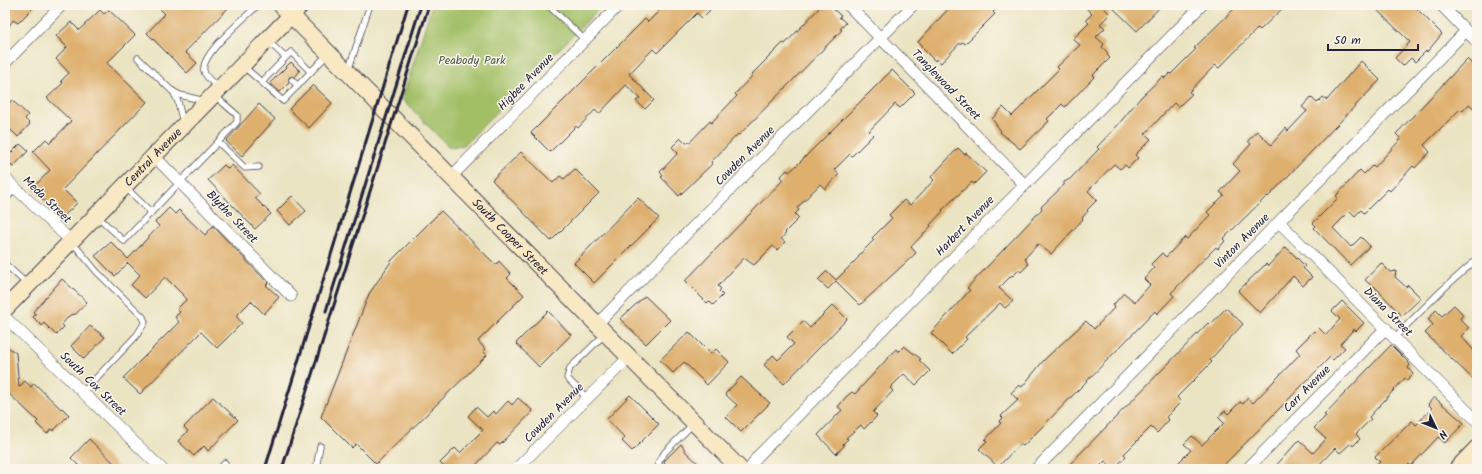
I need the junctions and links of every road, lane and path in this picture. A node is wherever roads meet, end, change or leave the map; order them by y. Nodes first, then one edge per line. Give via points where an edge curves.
1 (62, 5) edge
2 (258, 5) edge
3 (370, 5) edge
4 (619, 5) edge
5 (848, 5) edge
6 (913, 5) edge
7 (1202, 5) edge
8 (1440, 5) edge
9 (291, 8) edge
10 (552, 9) dead end
11 (1466, 31) junction
12 (881, 37) junction
13 (266, 40) junction
14 (585, 40) junction
15 (1477, 42) edge
16 (329, 53) junction
17 (285, 57) junction
18 (138, 58) dead end
19 (5, 63) edge
20 (242, 65) junction
21 (276, 66) junction
22 (282, 71) dead end
23 (311, 72) junction
24 (348, 72) junction
25 (292, 80) dead end
26 (262, 82) junction
27 (298, 86) junction
28 (172, 91) junction
29 (214, 95) junction
30 (184, 126) junction
31 (218, 142) junction
32 (154, 156) junction
33 (259, 167) dead end
34 (451, 177) junction
35 (5, 178) edge
36 (180, 182) junction
37 (1024, 184) junction
38 (125, 186) junction
39 (16, 188) junction
40 (5, 200) edge
41 (151, 212) junction
42 (97, 216) junction
43 (1279, 222) junction
44 (72, 242) junction
45 (1477, 259) edge
46 (5, 264) edge
47 (29, 285) junction
48 (291, 296) dead end
49 (5, 309) edge
50 (5, 317) edge
51 (1386, 328) junction
52 (601, 329) junction
53 (1395, 337) junction
54 (628, 358) junction
55 (83, 392) junction
56 (587, 398) junction
57 (1477, 421) edge
58 (694, 423) junction
59 (320, 446) dead end
60 (1477, 448) edge
61 (225, 463) dead end
62 (162, 469) edge
63 (219, 469) edge
64 (316, 469) edge
65 (516, 469) edge
66 (662, 469) edge
67 (740, 469) edge
68 (750, 469) edge
69 (1036, 469) edge
70 (1247, 469) edge
71 (1457, 469) edge

1 - 19 street
2 - 29 lane via 216,46 204,63 203,70
3 - 24 lane
4 - 14 street, Higbee Avenue
5 - 12 street, Tanglewood Street
6 - 12 street, Cowden Avenue
7 - 37 street, Harbert Avenue
8 - 11 street
9 - 13 main road, Central Avenue
9 - 16 main road, South Cooper Street
10 - 14 lane
11 - 15 street
11 - 43 street, Vinton Avenue
12 - 37 street, Tanglewood Street
12 - 52 street, Cowden Avenue
13 - 17 lane
13 - 20 main road, Central Avenue
14 - 34 street, Higbee Avenue
16 - 23 lane
16 - 24 main road, South Cooper Street
17 - 21 lane
17 - 23 lane via 291,52
18 - 28 lane
20 - 26 lane
20 - 29 main road, Central Avenue
21 - 22 lane
21 - 26 lane
23 - 27 lane
24 - 34 main road, South Cooper Street
25 - 27 lane
26 - 27 lane via 282,101
28 - 29 lane via 180,95
28 - 30 lane via 178,102
29 - 30 main road, Central Avenue
29 - 31 lane via 237,115 237,122
30 - 32 main road, Central Avenue
31 - 33 lane via 245,168
31 - 36 lane
32 - 36 street, Blythe Street
32 - 38 main road, Central Avenue
34 - 52 main road, South Cooper Street
35 - 39 street, Meda Street
36 - 41 lane
36 - 48 street, Blythe Street
37 - 68 street, Harbert Avenue via 757,457
38 - 41 lane
38 - 42 main road, Central Avenue
39 - 40 lane
39 - 44 street, Meda Street
41 - 42 lane via 124,241
42 - 44 main road, Central Avenue
43 - 51 street, Diana Street
43 - 69 street, Vinton Avenue
44 - 47 main road, Central Avenue
44 - 55 lane via 145,322 137,335
45 - 53 lane
46 - 47 lane
47 - 49 main road, Central Avenue
50 - 55 street, South Cox Street
51 - 53 street, Diana Street
51 - 70 street, Carr Avenue
52 - 54 main road, South Cooper Street
52 - 56 lane via 570,368 567,378
53 - 57 street, Diana Street
54 - 56 street, Cowden Avenue
54 - 58 main road, South Cooper Street
55 - 62 street, South Cox Street
56 - 65 street, Cowden Avenue
58 - 66 lane via 665,452 658,463
58 - 67 main road, South Cooper Street
59 - 64 lane
60 - 71 main road
61 - 63 lane

